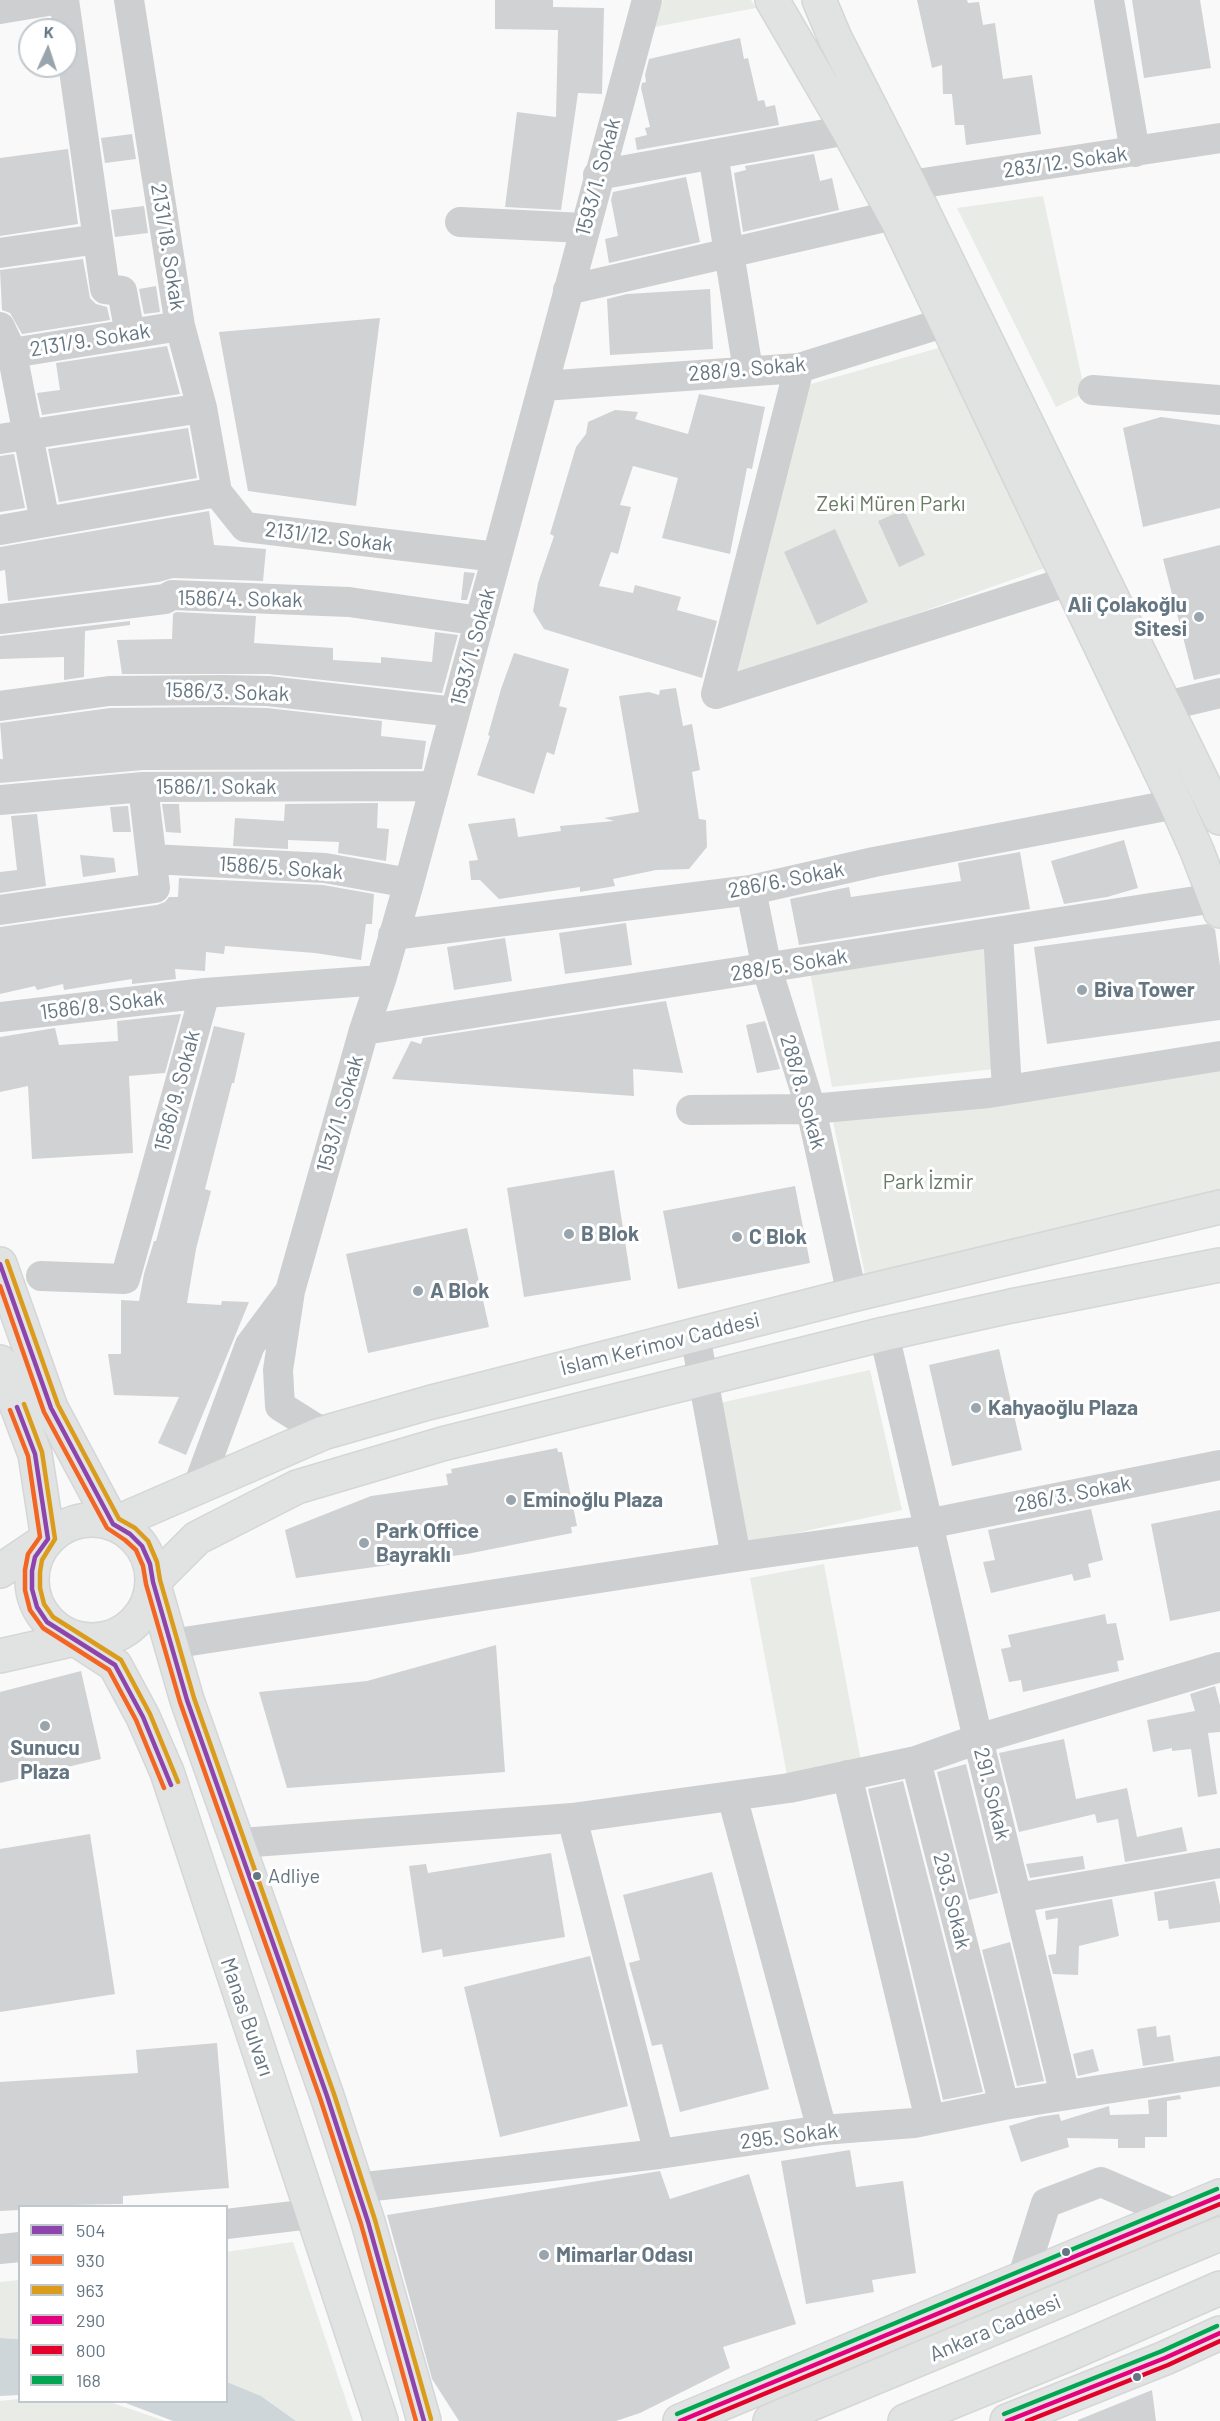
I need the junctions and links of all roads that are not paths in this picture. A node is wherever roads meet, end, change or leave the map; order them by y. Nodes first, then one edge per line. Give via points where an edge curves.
1 (54, 0) edge
2 (64, 0) edge
3 (129, 0) edge
4 (647, 0) edge
5 (772, 0) edge
6 (819, 0) edge
7 (1109, 0) edge
8 (0, 9) edge
9 (848, 130) junction
10 (1220, 138) edge
11 (1135, 152) junction
12 (714, 154) junction
13 (598, 175) junction
14 (910, 185) junction
15 (894, 215) junction
16 (460, 222) dead end
17 (584, 228) junction
18 (98, 239) junction
19 (0, 253) edge
20 (729, 253) junction
21 (568, 290) junction
22 (946, 322) junction
23 (180, 326) junction
24 (130, 334) junction
25 (4, 345) edge
26 (799, 368) junction
27 (748, 370) junction
28 (543, 386) junction
29 (1093, 390) dead end
30 (1220, 400) edge
31 (202, 408) junction
32 (30, 435) junction
33 (0, 439) edge
34 (217, 492) junction
35 (45, 522) junction
36 (0, 530) edge
37 (497, 557) junction
38 (1069, 581) junction
39 (0, 619) edge
40 (480, 621) junction
41 (1220, 693) edge
42 (0, 706) edge
43 (1166, 706) junction
44 (455, 712) junction
45 (433, 786) junction
46 (143, 787) junction
47 (0, 800) edge
48 (1176, 804) junction
49 (1217, 805) edge
50 (152, 859) junction
51 (409, 883) junction
52 (751, 890) junction
53 (1217, 905) edge
54 (0, 910) edge
55 (998, 932) junction
56 (393, 935) junction
57 (767, 969) junction
58 (381, 980) junction
59 (205, 993) junction
60 (0, 1017) edge
61 (363, 1030) junction
62 (1220, 1056) edge
63 (1007, 1090) junction
64 (811, 1109) junction
65 (691, 1110) dead end
66 (1220, 1207) edge
67 (0, 1264) edge
68 (1220, 1265) edge
69 (41, 1276) dead end
70 (290, 1291) junction
71 (852, 1295) junction
72 (884, 1334) junction
73 (695, 1335) junction
74 (3, 1377) edge
75 (704, 1378) junction
76 (323, 1433) junction
77 (1220, 1465) edge
78 (197, 1489) junction
79 (113, 1524) junction
80 (927, 1527) junction
81 (48, 1539) junction
82 (736, 1557) junction
83 (0, 1570) edge
84 (153, 1582) junction
85 (75, 1639) junction
86 (171, 1644) junction
87 (0, 1656) edge
88 (1220, 1667) edge
89 (978, 1739) junction
90 (916, 1761) junction
91 (847, 1775) junction
92 (732, 1796) junction
93 (572, 1818) junction
94 (254, 1842) dead end
95 (1220, 1863) edge
96 (1017, 1898) junction
97 (1220, 2071) edge
98 (1065, 2095) junction
99 (1004, 2105) junction
100 (930, 2120) junction
101 (822, 2130) junction
102 (659, 2154) junction
103 (356, 2188) junction
104 (1220, 2196) edge
105 (311, 2214) junction
106 (1175, 2214) junction
107 (228, 2224) edge
108 (1220, 2234) edge
109 (18, 2247) edge
110 (0, 2249) edge
111 (1022, 2279) junction
112 (1220, 2288) edge
113 (1220, 2333) edge
114 (381, 2421) edge
115 (424, 2421) edge
116 (680, 2421) edge
117 (770, 2421) edge
118 (905, 2421) edge
119 (1007, 2421) edge

1 - 8 street
2 - 18 street
3 - 23 street, 2131/18. Sokak
4 - 13 street, 1593/1. Sokak
5 - 9 main road
6 - 14 main road
7 - 11 street
9 - 12 street
9 - 15 main road
10 - 11 street, 283/12. Sokak
11 - 14 street, 283/12. Sokak
12 - 13 street
12 - 20 street
13 - 17 street, 1593/1. Sokak
14 - 43 main road
15 - 20 street
15 - 22 main road
16 - 17 street
17 - 21 street, 1593/1. Sokak
18 - 19 street
18 - 24 street via 105,289 122,291
20 - 21 street
20 - 27 street
21 - 28 street, 1593/1. Sokak
22 - 26 street, 288/9. Sokak
22 - 38 main road
23 - 24 street, 2131/9. Sokak
23 - 31 street, 2131/18. Sokak
24 - 25 street, 2131/9. Sokak
25 - 32 street
26 - 27 street, 288/9. Sokak
26 - 38 street via 716,694
27 - 28 street, 288/9. Sokak
28 - 37 street, 1593/1. Sokak
29 - 30 street
31 - 32 street
31 - 34 street, 2131/18. Sokak
32 - 33 street
32 - 35 street
34 - 35 street
34 - 37 street, 2131/12. Sokak via 245,527
35 - 36 street
37 - 40 street, 1593/1. Sokak
38 - 48 main road
39 - 40 street, 1586/4. Sokak via 172,595 349,602
40 - 44 street, 1593/1. Sokak
41 - 43 street
42 - 44 street, 1586/3. Sokak via 109,690 224,690 268,691
43 - 49 main road
44 - 45 street, 1593/1. Sokak
45 - 46 street, 1586/1. Sokak
45 - 51 street, 1593/1. Sokak
46 - 47 street, 1586/1. Sokak
46 - 50 street
48 - 49 main road
48 - 52 street, 286/6. Sokak via 874,862
48 - 53 main road
50 - 51 street, 1586/5. Sokak via 325,868
50 - 54 street via 155,888
51 - 56 street, 1593/1. Sokak
52 - 56 street, 286/6. Sokak
52 - 57 street, 288/8. Sokak
53 - 55 street, 288/5. Sokak
55 - 57 street, 288/5. Sokak
55 - 63 street
56 - 58 street, 1593/1. Sokak
57 - 61 street, 288/5. Sokak
57 - 64 street, 288/8. Sokak
58 - 59 street
58 - 61 street, 1593/1. Sokak
59 - 60 street, 1586/8. Sokak
59 - 69 street, 1586/9. Sokak via 125,1279
61 - 70 street, 1593/1. Sokak
62 - 63 street
63 - 64 street
64 - 65 street
64 - 71 street, 288/8. Sokak
66 - 71 main road, İslam Kerimov Caddesi
67 - 79 main road via 51,1408
68 - 72 main road, İslam Kerimov Caddesi
70 - 76 street, 1593/1. Sokak via 278,1370 280,1406
70 - 78 street, 1593/1. Sokak via 250,1345
71 - 73 main road, İslam Kerimov Caddesi
72 - 75 main road, İslam Kerimov Caddesi
72 - 80 street
73 - 75 street
73 - 76 main road, İslam Kerimov Caddesi
74 - 81 main road via 35,1454
75 - 82 street
75 - 84 main road, İslam Kerimov Caddesi via 442,1444 297,1487 197,1538
76 - 78 main road, İslam Kerimov Caddesi
77 - 80 street, 286/3. Sokak
78 - 79 main road, İslam Kerimov Caddesi
79 - 81 main road via 77,1521
79 - 84 main road via 142,1546
80 - 82 street, 286/3. Sokak
80 - 89 street
81 - 83 main road
81 - 85 main road via 35,1557 32,1589 47,1622
82 - 86 street, 286/3. Sokak
84 - 85 main road via 148,1604 128,1629 96,1641
84 - 86 main road
85 - 87 main road
85 - 105 main road, Manas Bulvarı via 115,1665 167,1772
86 - 103 main road
88 - 89 street, 291. Sokak
89 - 90 street
89 - 96 street, 291. Sokak
90 - 91 street
90 - 99 street, 293. Sokak
91 - 92 street
91 - 100 street
92 - 93 street
92 - 101 street
93 - 94 street
93 - 102 street
95 - 96 street
96 - 98 street, 291. Sokak
97 - 98 street, 295. Sokak
98 - 99 street, 295. Sokak
99 - 100 street, 295. Sokak
100 - 101 street, 295. Sokak
101 - 102 street, 295. Sokak
102 - 103 street, 295. Sokak
103 - 115 main road
104 - 106 main road, Ankara Caddesi
105 - 107 street
105 - 114 main road, Manas Bulvarı
106 - 111 main road, Ankara Caddesi
106 - 111 street via 1101,2182 1046,2203
108 - 117 main road, Ankara Caddesi
109 - 110 street
111 - 116 main road, Ankara Caddesi
112 - 118 main road
113 - 119 main road

